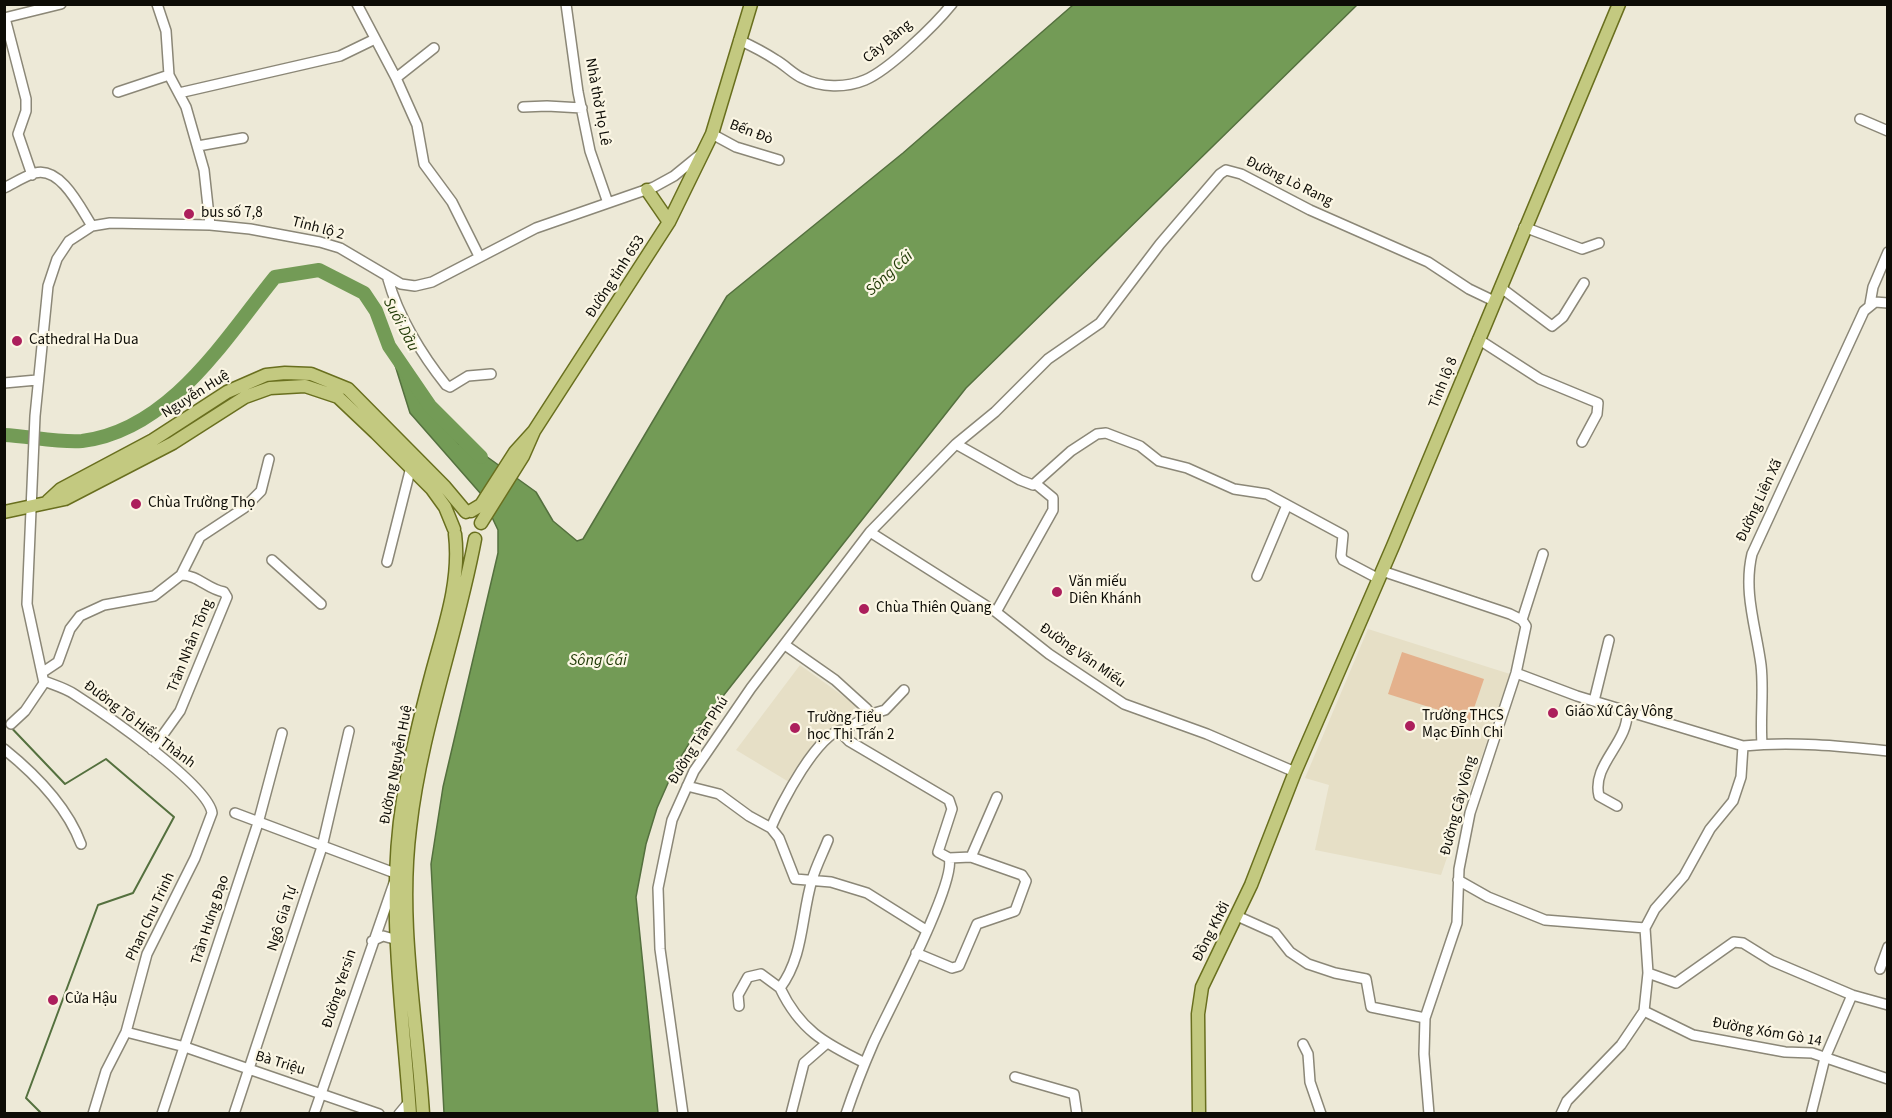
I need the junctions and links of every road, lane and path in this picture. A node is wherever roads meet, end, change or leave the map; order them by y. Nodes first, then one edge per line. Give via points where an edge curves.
1 (61, 4) edge
2 (157, 4) edge
3 (357, 4) edge
4 (566, 4) edge
5 (751, 4) edge
6 (952, 4) edge
7 (1619, 4) edge
8 (5, 18) edge
9 (375, 39) junction
10 (739, 40) junction
11 (434, 48) dead end
12 (169, 75) junction
13 (396, 78) junction
14 (118, 92) dead end
15 (179, 93) junction
16 (523, 107) dead end
17 (582, 108) junction
18 (1860, 119) dead end
19 (1887, 131) edge
20 (712, 134) junction
21 (243, 138) dead end
22 (198, 146) junction
23 (705, 151) junction
24 (779, 160) dead end
25 (32, 175) junction
26 (4, 188) edge
27 (647, 190) junction
28 (608, 203) junction
29 (669, 222) junction
30 (210, 225) junction
31 (92, 226) junction
32 (1524, 227) junction
33 (1599, 243) dead end
34 (1887, 252) edge
35 (479, 256) junction
36 (388, 279) junction
37 (1584, 283) dead end
38 (1500, 287) junction
39 (1494, 301) junction
40 (1887, 303) edge
41 (1870, 304) junction
42 (1091, 331) joint
43 (1478, 339) junction
44 (491, 374) dead end
45 (37, 380) junction
46 (4, 383) edge
47 (380, 429) junction
48 (1582, 442) dead end
49 (956, 444) junction
50 (269, 459) dead end
51 (411, 468) junction
52 (1036, 484) junction
53 (488, 503) junction
54 (1287, 505) junction
55 (30, 508) junction
56 (4, 512) edge
57 (469, 512) junction
58 (481, 523) junction
59 (455, 531) junction
60 (870, 532) junction
61 (475, 539) junction
62 (1543, 554) dead end
63 (272, 560) dead end
64 (387, 562) dead end
65 (181, 575) junction
66 (1381, 575) junction
67 (1257, 576) dead end
68 (321, 604) dead end
69 (996, 612) junction
70 (1522, 620) junction
71 (1609, 640) dead end
72 (785, 645) junction
73 (1516, 673) junction
74 (44, 677) junction
75 (434, 686) junction
76 (904, 690) dead end
77 (1594, 701) junction
78 (1627, 710) junction
79 (868, 715) junction
80 (11, 724) dead end
81 (844, 730) junction
82 (349, 731) dead end
83 (282, 734) dead end
84 (1762, 744) junction
85 (1743, 746) junction
86 (4, 749) edge
87 (152, 750) junction
88 (1887, 751) edge
89 (1295, 772) junction
90 (687, 786) junction
91 (997, 797) dead end
92 (209, 801) joint
93 (1617, 806) dead end
94 (236, 813) dead end
95 (258, 823) junction
96 (771, 828) junction
97 (828, 840) dead end
98 (81, 844) dead end
99 (322, 847) junction
100 (971, 857) junction
101 (949, 858) junction
102 (401, 875) junction
103 (812, 880) junction
104 (1458, 880) junction
105 (1237, 916) junction
106 (1645, 928) junction
107 (926, 930) junction
108 (372, 941) junction
109 (398, 944) junction
110 (1887, 947) edge
111 (916, 953) junction
112 (1880, 969) dead end
113 (1648, 973) junction
114 (780, 988) junction
115 (1852, 995) junction
116 (1887, 1005) edge
117 (739, 1006) dead end
118 (1644, 1011) junction
119 (1425, 1018) junction
120 (126, 1032) junction
121 (827, 1043) junction
122 (1303, 1044) dead end
123 (185, 1047) junction
124 (1825, 1058) junction
125 (865, 1063) junction
126 (248, 1070) junction
127 (1015, 1077) dead end
128 (1887, 1079) edge
129 (322, 1093) junction
130 (422, 1098) junction
131 (410, 1108) edge
132 (93, 1113) edge
133 (162, 1113) edge
134 (234, 1113) edge
135 (314, 1113) edge
136 (379, 1113) edge
137 (399, 1113) edge
138 (423, 1113) edge
139 (683, 1113) edge
140 (791, 1113) edge
141 (846, 1113) edge
142 (1077, 1113) edge
143 (1199, 1113) edge
144 (1321, 1113) edge
145 (1429, 1113) edge
146 (1561, 1113) edge
147 (1811, 1113) edge

1 - 8 street
2 - 12 street via 166,31
3 - 9 street
4 - 17 street, Nhà thờ Họ Lê
5 - 10 main road
6 - 10 street, Cây Bàng via 903,53 872,76 836,86 801,78 763,51
7 - 32 main road, Tỉnh lộ 8
8 - 25 street via 26,99 18,134
9 - 13 street
9 - 15 street via 340,56
10 - 20 main road
11 - 13 street
12 - 14 street
12 - 15 street
13 - 35 street via 417,125 424,164 452,202
15 - 22 street
16 - 17 street
17 - 28 street, Nhà thờ Họ Lê
18 - 19 street
20 - 23 main road, Đường tỉnh 653
20 - 24 street, Bến Đò via 736,147
21 - 22 street
22 - 30 street
23 - 27 street, Tỉnh lộ 2 via 674,176
23 - 29 main road, Đường tỉnh 653
25 - 26 street
25 - 31 street via 46,174 61,182
27 - 28 street, Tỉnh lộ 2
27 - 29 main road
28 - 35 street, Tỉnh lộ 2 via 536,228
29 - 53 main road, Đường tỉnh 653
30 - 31 street, Tỉnh lộ 2 via 118,222
30 - 36 street, Tỉnh lộ 2 via 320,242 347,252
31 - 45 street, Tỉnh lộ 2 via 69,241 55,265 48,286
32 - 33 street via 1582,249
32 - 38 main road, Tỉnh lộ 8
34 - 41 street, Đường Liên Xã
35 - 36 street, Tỉnh lộ 2 via 424,284 401,284
36 - 44 street via 415,338 446,385 453,386 474,374
37 - 38 street via 1563,317 1552,326
38 - 39 main road, Tỉnh lộ 8
39 - 42 street, Đường Lò Rang via 1428,262 1226,170 1160,244
39 - 43 main road, Tỉnh lộ 8
40 - 41 street
41 - 84 street, Đường Liên Xã via 1750,561 1749,595 1763,685
42 - 49 street, Đường Trần Phú via 1048,359
43 - 48 street via 1540,379 1598,403 1597,414
43 - 66 main road, Tỉnh lộ 8
45 - 46 street
45 - 55 street, Tỉnh lộ 2
47 - 51 main road, Nguyễn Huệ
47 - 55 main road, Nguyễn Huệ via 348,389 311,374 266,375 227,392 153,440
47 - 57 main road, Nguyễn Huệ
49 - 52 street via 1020,480
49 - 60 street, Đường Trần Phú
50 - 65 street via 261,491 244,508 200,537
51 - 59 main road, Nguyễn Huệ via 445,507
51 - 64 street
52 - 54 street via 1071,451 1097,434 1106,433 1140,446 1159,461 1177,464 1234,489 1260,492
52 - 69 street via 1053,498 1053,510
53 - 57 main road, Đường tỉnh 653
53 - 58 main road, Đường tỉnh 653
54 - 66 street via 1341,533 1341,558
54 - 67 street
55 - 56 main road, Nguyễn Huệ
55 - 74 street, Tỉnh lộ 2 via 27,604
57 - 58 main road via 480,515
57 - 59 main road via 458,518
58 - 61 main road
59 - 61 main road via 467,544
59 - 75 main road, Đường Nguyễn Huệ via 455,583
60 - 69 street, Đường Văn Miếu
60 - 72 street, Đường Trần Phú
61 - 75 main road, Đường Nguyễn Huệ via 464,596
62 - 70 street, Đường Cây Vông
63 - 68 street
65 - 74 street via 154,596 104,604 80,616 70,629 58,662
65 - 87 street, Trần Nhân Tông via 195,577 227,597 180,711
66 - 70 street
66 - 89 main road, Tỉnh lộ 8
69 - 89 street, Đường Văn Miếu via 1049,654 1124,704
70 - 73 street, Đường Cây Vông via 1526,630
71 - 77 street
72 - 79 street via 835,680 867,709
72 - 90 street, Đường Trần Phú via 714,740
73 - 77 street
73 - 104 street, Đường Cây Vông via 1470,813
74 - 80 street via 36,697
74 - 87 street, Đường Tô Hiến Thành
75 - 102 main road, Đường Nguyễn Huệ via 403,802
76 - 79 street via 885,710
77 - 78 street
78 - 85 street
78 - 93 street via 1624,732 1596,787 1599,796
79 - 81 street
81 - 96 street via 832,734 806,764
81 - 101 street via 849,741 949,800 952,809 937,849
82 - 99 street, Ngô Gia Tự
83 - 95 street, Trần Hưng Đạo
84 - 85 street
84 - 88 street
85 - 106 street via 1741,777 1733,801
86 - 98 street via 51,796 74,825
87 - 92 street, Đường Tô Hiến Thành
89 - 105 main road, Đồng Khởi
90 - 96 street via 719,794
90 - 139 street, Đường Trần Phú via 678,802 664,851 658,888 658,917
91 - 100 street
92 - 120 street, Phan Chu Trinh via 209,824 147,954
94 - 95 street
95 - 99 street
95 - 123 street, Trần Hưng Đạo
96 - 103 street via 783,846 792,877
97 - 103 street
99 - 102 street
99 - 126 street, Ngô Gia Tự
100 - 101 street
100 - 111 street via 1024,877 1018,908 977,924 956,968
101 - 107 street via 951,870
102 - 108 street, Đường Yersin
102 - 109 main road, Đường Nguyễn Huệ
102 - 130 main road, Đường Nguyễn Huệ
103 - 107 street via 867,893
103 - 114 street via 798,951
104 - 106 street via 1545,920
104 - 119 street, Đường Cây Vông via 1457,923
105 - 119 street via 1275,933 1290,952 1308,964 1366,979 1371,1007
105 - 143 main road, Đồng Khởi via 1215,956 1200,999
106 - 113 street
107 - 111 street
108 - 109 street via 383,936
108 - 129 street, Đường Yersin
109 - 131 main road, Đường Nguyễn Huệ
110 - 112 street
111 - 125 street
113 - 115 street via 1677,983 1734,942
113 - 118 street
114 - 117 street via 761,974 748,977 738,995
114 - 121 street via 803,1024
115 - 116 street
115 - 124 street
118 - 124 street, Đường Xóm Gò 14 via 1693,1035
118 - 146 street via 1621,1045 1567,1101
119 - 145 street, Đường Cây Vông
120 - 123 street, Bà Triệu
120 - 132 street, Phan Chu Trinh via 106,1071
121 - 125 street
121 - 140 street via 804,1063
122 - 144 street
123 - 126 street, Bà Triệu
123 - 133 street, Trần Hưng Đạo
124 - 128 street, Đường Xóm Gò 14
124 - 147 street
125 - 141 street
126 - 129 street, Bà Triệu
126 - 134 street, Ngô Gia Tự
127 - 142 street via 1074,1094
129 - 135 street, Đường Yersin
129 - 136 street, Bà Triệu
130 - 131 main road
130 - 138 main road, Đường Nguyễn Huệ
131 - 137 street

